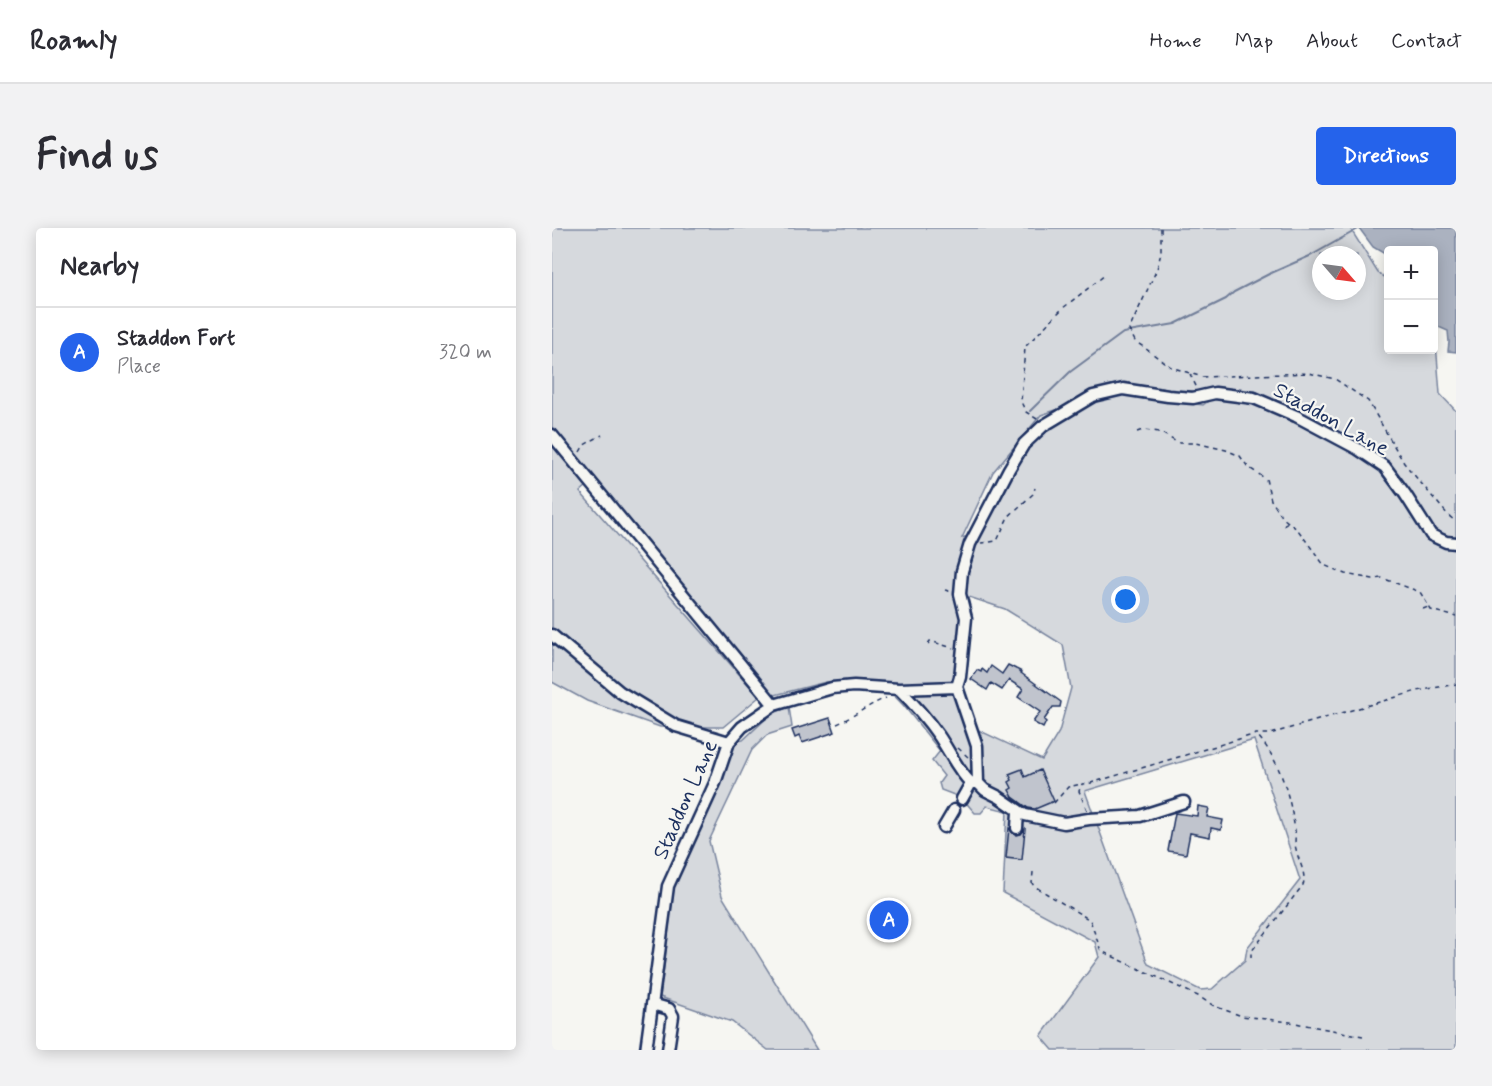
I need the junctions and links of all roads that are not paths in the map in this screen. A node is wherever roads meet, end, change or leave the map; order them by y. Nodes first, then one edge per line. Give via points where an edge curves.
1 (552, 435) edge
2 (1456, 543) edge
3 (552, 635) edge
4 (957, 687) junction
5 (897, 689) junction
6 (774, 705) junction
7 (729, 742) junction
8 (974, 783) junction
9 (962, 798) dead end
10 (1185, 802) dead end
11 (954, 810) dead end
12 (1018, 812) junction
13 (944, 827) dead end
14 (1017, 828) dead end
15 (652, 1004) junction
16 (646, 1050) edge
17 (668, 1050) edge

1 - 6 street
2 - 4 street, Staddon Lane via 1431,536 1385,467 1296,416 1254,398 1215,393 1168,396 1123,389 1093,396 1045,425 1024,444 970,544 962,571 960,594 966,618
3 - 7 street via 620,692 676,726
4 - 5 street, Staddon Lane
4 - 8 street via 977,746
5 - 6 street, Staddon Lane via 832,688
5 - 8 street via 920,711 964,776
6 - 7 street, Staddon Lane via 742,727
7 - 15 street, Staddon Lane via 715,783 668,886
8 - 9 street
8 - 12 street
10 - 12 street via 1140,816 1064,823
11 - 13 street
12 - 14 street
15 - 16 street, Staddon Lane
15 - 17 street via 669,1009 673,1016

